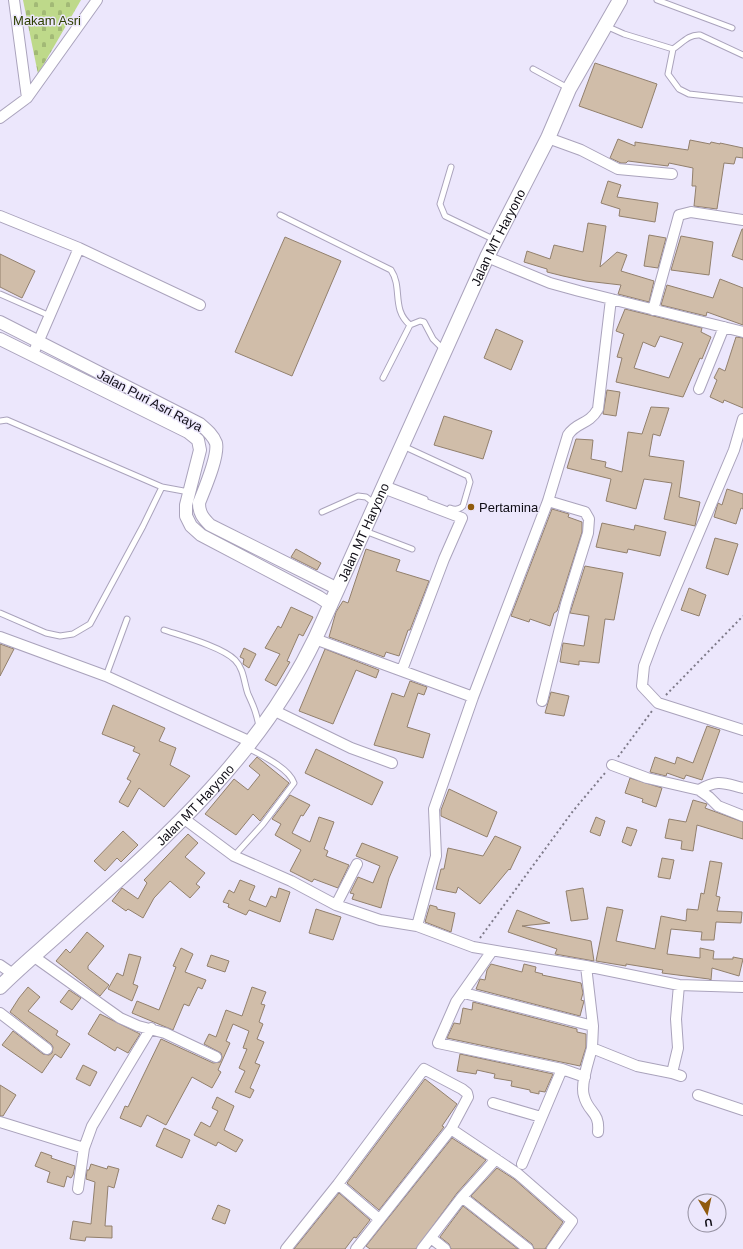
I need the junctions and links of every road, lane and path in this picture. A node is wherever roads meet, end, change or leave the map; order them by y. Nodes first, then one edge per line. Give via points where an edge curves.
1 (14, 0) edge
2 (97, 0) edge
3 (620, 0) edge
4 (657, 0) edge
5 (604, 26) junction
6 (732, 28) dead end
7 (673, 49) junction
8 (743, 55) edge
9 (533, 69) dead end
10 (569, 89) junction
11 (27, 98) junction
12 (743, 100) edge
13 (0, 118) edge
14 (548, 138) junction
15 (451, 167) dead end
16 (672, 174) dead end
17 (280, 215) dead end
18 (0, 216) edge
19 (743, 220) edge
20 (495, 240) junction
21 (80, 248) junction
22 (487, 257) junction
23 (0, 294) edge
24 (611, 299) junction
25 (200, 305) dead end
26 (653, 310) junction
27 (50, 316) junction
28 (0, 322) edge
29 (410, 325) junction
30 (724, 327) junction
31 (743, 332) edge
32 (0, 338) edge
33 (39, 341) junction
34 (445, 350) junction
35 (33, 354) junction
36 (383, 378) dead end
37 (699, 389) dead end
38 (162, 405) junction
39 (154, 415) junction
40 (743, 419) edge
41 (0, 421) edge
42 (402, 446) junction
43 (738, 452) edge
44 (384, 485) junction
45 (162, 486) junction
46 (189, 492) junction
47 (548, 501) junction
48 (375, 505) junction
49 (322, 512) dead end
50 (364, 531) junction
51 (412, 549) dead end
52 (300, 570) junction
53 (293, 584) junction
54 (338, 589) junction
55 (331, 605) junction
56 (0, 613) edge
57 (743, 616) edge
58 (127, 618) dead end
59 (164, 630) dead end
60 (0, 637) edge
61 (315, 639) junction
62 (402, 670) junction
63 (106, 676) junction
64 (473, 697) junction
65 (542, 700) dead end
66 (658, 703) junction
67 (275, 711) junction
68 (743, 730) edge
69 (260, 731) junction
70 (249, 745) junction
71 (392, 763) dead end
72 (612, 765) junction
73 (743, 788) edge
74 (699, 790) junction
75 (743, 816) edge
76 (183, 818) junction
77 (234, 856) junction
78 (357, 864) dead end
79 (336, 905) junction
80 (417, 926) junction
81 (473, 947) junction
82 (492, 950) junction
83 (33, 956) junction
84 (0, 965) edge
85 (586, 966) junction
86 (13, 974) junction
87 (679, 985) junction
88 (0, 987) edge
89 (743, 987) edge
90 (464, 993) junction
91 (0, 1013) edge
92 (592, 1026) junction
93 (151, 1028) junction
94 (592, 1048) junction
95 (47, 1049) dead end
96 (216, 1057) dead end
97 (562, 1069) junction
98 (585, 1077) junction
99 (698, 1095) dead end
100 (493, 1103) dead end
101 (743, 1110) edge
102 (541, 1117) junction
103 (0, 1122) edge
104 (451, 1128) junction
105 (598, 1132) dead end
106 (84, 1148) junction
107 (496, 1159) junction
108 (522, 1164) dead end
109 (338, 1184) junction
110 (78, 1189) dead end
111 (462, 1197) junction
112 (379, 1219) junction
113 (431, 1238) junction
114 (286, 1249) edge
115 (357, 1249) edge
116 (422, 1249) edge
117 (445, 1249) edge
118 (528, 1249) edge
119 (552, 1249) edge

1 - 11 street
2 - 11 street
3 - 5 main road, Jalan MT Haryono
4 - 6 lane
5 - 7 lane
5 - 10 main road, Jalan MT Haryono
7 - 8 lane via 695,34
7 - 12 lane via 668,74 679,89 689,94
9 - 10 lane
10 - 14 main road, Jalan MT Haryono
11 - 13 street
14 - 16 street via 581,150 618,169
14 - 20 main road, Jalan MT Haryono
15 - 20 lane via 440,204 445,216
17 - 29 lane via 391,270 396,278 403,319
18 - 21 street
19 - 26 street via 691,212 678,215
20 - 22 main road, Jalan MT Haryono
21 - 25 street
21 - 27 street
22 - 24 street via 550,283
22 - 34 main road, Jalan MT Haryono
23 - 27 lane
24 - 26 street
24 - 47 street via 598,410 593,418 572,428 568,435
26 - 30 street
27 - 33 street
28 - 33 street, Jalan Puri Asri Raya
29 - 34 lane via 424,322 433,339
29 - 36 lane
30 - 31 street
30 - 37 street
32 - 35 street, Jalan Puri Asri Raya
33 - 35 street
33 - 38 street, Jalan Puri Asri Raya
34 - 42 main road, Jalan MT Haryono
35 - 39 street, Jalan Puri Asri Raya
38 - 39 street
38 - 52 street, Jalan Puri Asri Raya via 200,424 211,433 216,444 199,503 202,517 210,525
39 - 46 street, Jalan Puri Asri Raya via 188,432 198,440 200,450
40 - 43 street
41 - 45 lane via 6,420
42 - 44 main road, Jalan MT Haryono
42 - 44 lane via 468,476 470,482 463,506 454,510
43 - 66 street via 644,666 642,686
44 - 48 main road, Jalan MT Haryono
44 - 62 street via 462,518
45 - 46 lane
45 - 56 lane via 90,624 73,634 60,636 46,633
46 - 53 street, Jalan Puri Asri Raya via 186,516 191,526 201,535
47 - 64 street
47 - 65 street via 585,512 589,519 588,533 566,604
48 - 49 lane via 366,497 358,496
48 - 50 main road, Jalan MT Haryono
50 - 51 lane
50 - 54 main road, Jalan MT Haryono
52 - 53 street
52 - 54 street, Jalan Puri Asri Raya
53 - 55 street, Jalan Puri Asri Raya
54 - 55 main road, Jalan MT Haryono
55 - 61 main road, Jalan MT Haryono
57 - 66 path
58 - 63 lane
59 - 69 lane via 219,650 234,659 242,672 248,694 254,704
60 - 63 street
61 - 62 street
61 - 67 main road, Jalan MT Haryono
62 - 64 street
63 - 70 street
64 - 80 street via 434,809 436,856
66 - 68 street
66 - 72 path
67 - 69 main road, Jalan MT Haryono
67 - 71 street via 351,748
69 - 70 main road, Jalan MT Haryono
70 - 76 main road, Jalan MT Haryono via 214,787
70 - 77 lane via 278,765 293,778 294,783 263,824
72 - 74 street via 646,778
72 - 81 path via 573,811
73 - 74 street via 716,782
74 - 75 street via 718,806
76 - 77 street
76 - 83 main road, Jalan MT Haryono via 134,866
77 - 79 street via 291,881
78 - 79 street
79 - 80 street via 380,920
80 - 81 street
81 - 82 street
82 - 85 street
82 - 90 street
83 - 86 main road, Jalan MT Haryono
83 - 93 street via 114,1015
84 - 86 street
85 - 87 street
85 - 92 street
86 - 88 main road, Jalan MT Haryono
87 - 89 street
87 - 94 street via 676,1019 677,1074 637,1066
90 - 92 street
90 - 97 street via 450,1013 438,1043
91 - 95 street
92 - 94 street
93 - 96 street
93 - 106 street via 92,1126
94 - 98 street
97 - 98 street
97 - 102 street
98 - 105 street via 583,1094 598,1118
99 - 101 street
100 - 102 street
102 - 108 street
103 - 106 street
104 - 107 street
104 - 109 street via 468,1097 467,1093 424,1068
104 - 112 street
106 - 110 street
107 - 111 street
107 - 119 street via 518,1174 572,1221
109 - 112 street
109 - 114 street
111 - 113 street
111 - 118 street
112 - 115 street
113 - 116 street
113 - 117 street

